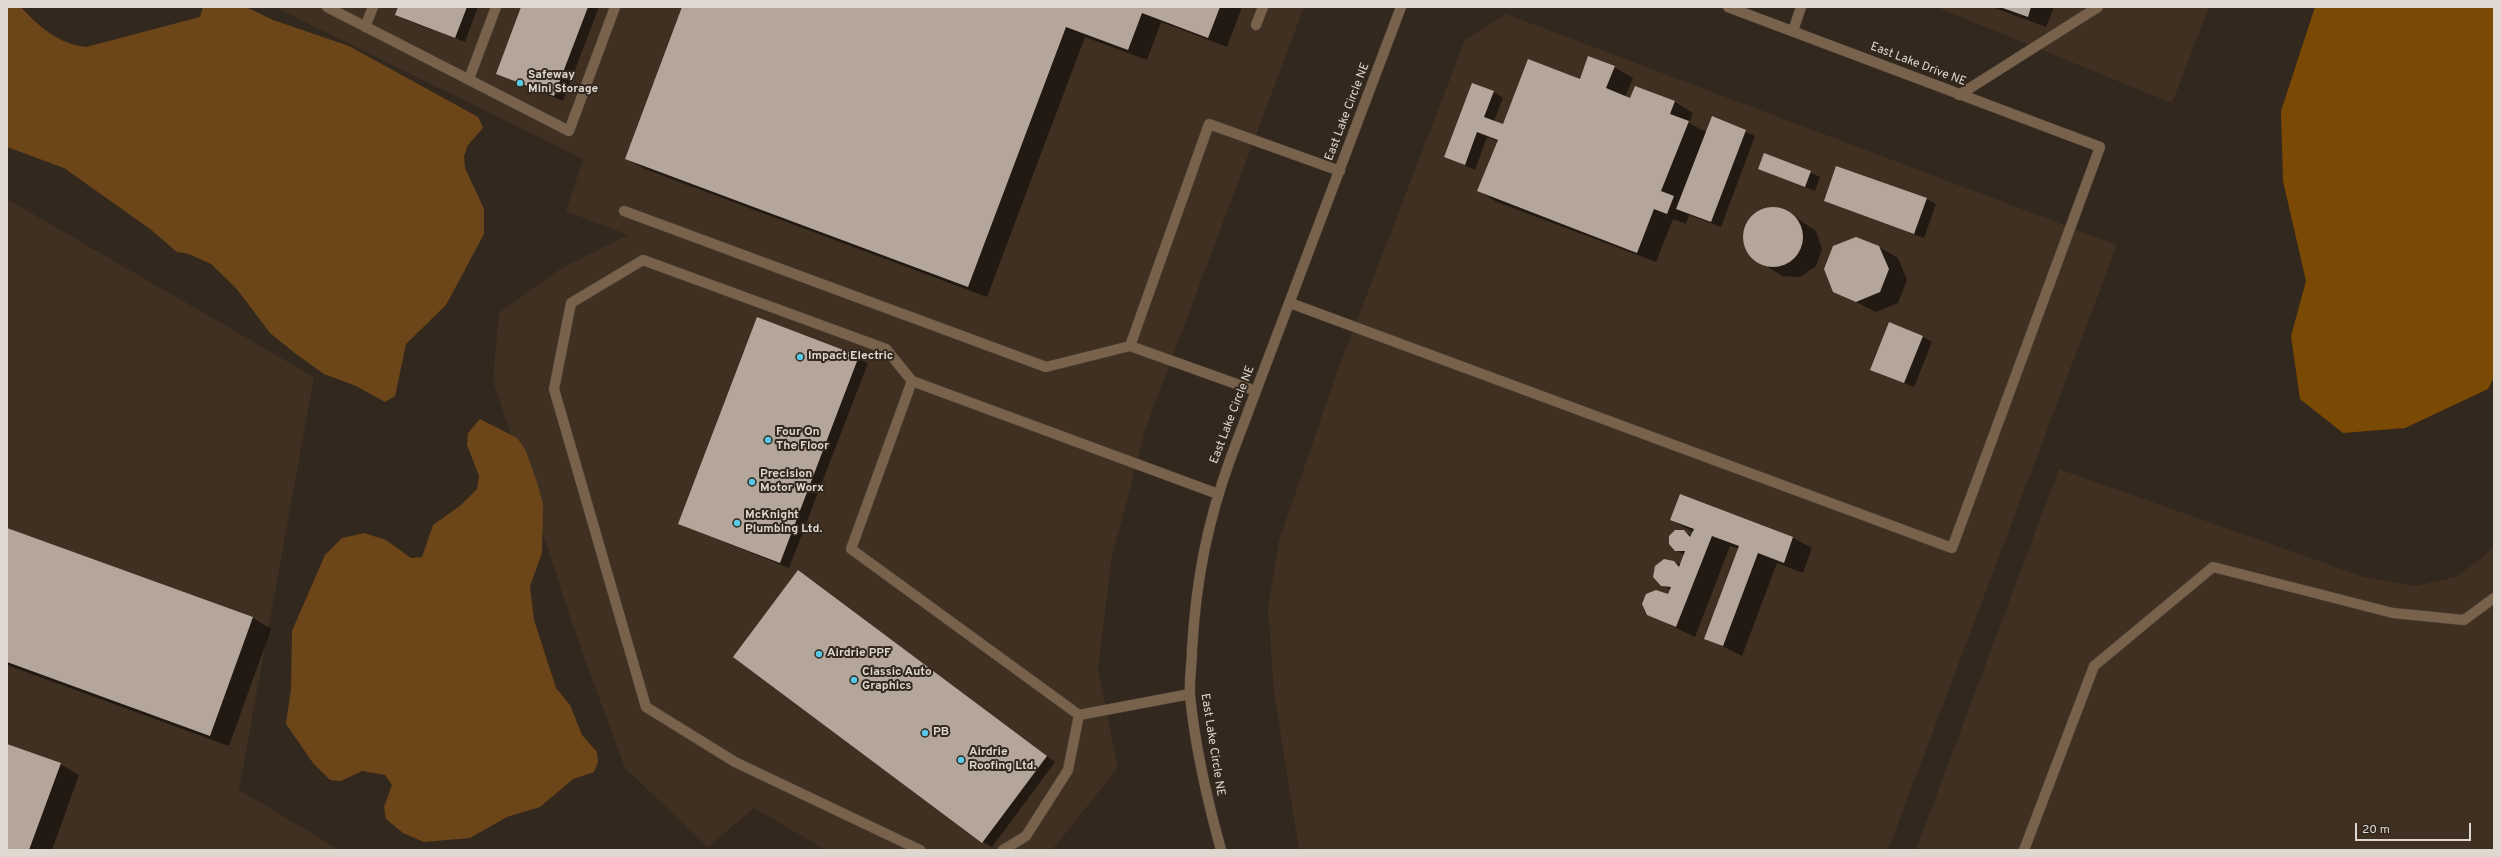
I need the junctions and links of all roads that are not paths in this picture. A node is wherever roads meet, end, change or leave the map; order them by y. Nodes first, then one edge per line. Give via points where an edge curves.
1 (327, 7) edge
2 (373, 7) edge
3 (496, 7) edge
4 (615, 7) edge
5 (1263, 7) edge
6 (1401, 7) edge
7 (1728, 7) edge
8 (1801, 7) edge
9 (2098, 7) edge
10 (1256, 25) dead end
11 (366, 27) junction
12 (1792, 31) junction
13 (469, 79) junction
14 (1959, 94) junction
15 (1340, 171) junction
16 (624, 211) dead end
17 (1290, 303) junction
18 (1130, 346) junction
19 (912, 381) junction
20 (1256, 391) junction
21 (1218, 494) junction
22 (2494, 598) edge
23 (1190, 694) junction
24 (1079, 714) junction
25 (920, 850) edge
26 (1003, 850) edge
27 (1221, 850) edge
28 (2024, 850) edge

1 - 11 street
2 - 11 street
3 - 13 street
4 - 13 street via 570,131
5 - 10 street
6 - 15 street, East Lake Circle NE
7 - 12 street, East Lake Drive NE
8 - 12 street
9 - 14 street
11 - 13 street
12 - 14 street, East Lake Drive NE
14 - 17 street, East Lake Drive NE via 2100,147 1952,548
15 - 17 street, East Lake Circle NE
15 - 18 street via 1209,124
16 - 18 street via 1046,367
17 - 20 street, East Lake Circle NE
18 - 20 street
19 - 21 street
19 - 24 street via 851,549
19 - 25 street via 886,349 643,260 571,303 554,388 646,707 735,762
20 - 21 street, East Lake Circle NE
21 - 23 street, East Lake Circle NE via 1203,548 1194,612
22 - 28 street via 2464,620 2393,614 2213,567 2094,666
23 - 24 street
23 - 27 street, East Lake Circle NE via 1204,790
24 - 26 street via 1068,770 1026,836

